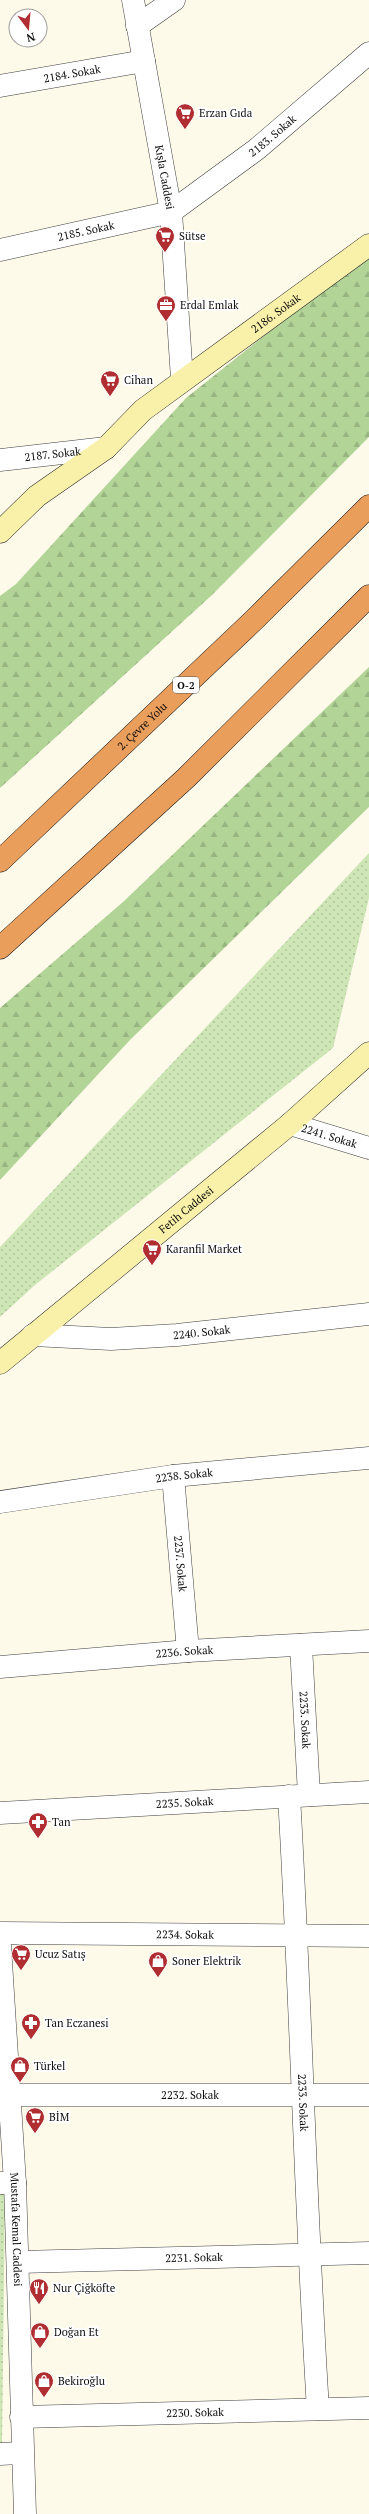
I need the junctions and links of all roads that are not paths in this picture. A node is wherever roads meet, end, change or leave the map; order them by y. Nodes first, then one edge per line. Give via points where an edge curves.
1 (133, 0) edge
2 (174, 0) edge
3 (137, 26) junction
4 (369, 53) edge
5 (144, 61) junction
6 (0, 86) edge
7 (171, 212) junction
8 (369, 245) edge
9 (0, 250) edge
10 (182, 379) junction
11 (106, 448) junction
12 (0, 460) edge
13 (369, 506) edge
14 (0, 532) edge
15 (369, 596) edge
16 (0, 861) edge
17 (0, 948) edge
18 (369, 1053) edge
19 (290, 1124) junction
20 (369, 1148) edge
21 (369, 1314) edge
22 (33, 1335) junction
23 (0, 1363) edge
24 (369, 1458) edge
25 (173, 1476) junction
26 (0, 1502) edge
27 (369, 1641) edge
28 (301, 1645) junction
29 (188, 1651) junction
30 (0, 1667) edge
31 (369, 1792) edge
32 (299, 1796) junction
33 (0, 1813) edge
34 (0, 1933) edge
35 (298, 1936) junction
36 (369, 1936) edge
37 (0, 1959) edge
38 (6, 2095) edge
39 (303, 2096) junction
40 (369, 2096) edge
41 (8, 2183) edge
42 (369, 2253) edge
43 (308, 2254) junction
44 (19, 2262) junction
45 (369, 2408) edge
46 (318, 2409) junction
47 (21, 2417) junction
48 (11, 2454) edge
49 (25, 2514) edge

1 - 3 street, Kışla Caddesi
2 - 3 street
3 - 5 street, Kışla Caddesi
4 - 7 street, 2183. Sokak via 257,149
5 - 6 street, 2184. Sokak
5 - 7 street, Kışla Caddesi
7 - 9 street, 2185. Sokak
7 - 10 street, Kışla Caddesi
8 - 10 main road, 2186. Sokak via 271,318
10 - 11 main road, 2186. Sokak via 143,410
11 - 12 street, 2187. Sokak
11 - 14 main road, 2186. Sokak via 37,496
13 - 16 highway, 2. Çevre Yolu / O-2 via 249,625
15 - 17 highway via 186,778
18 - 19 main road, Fetih Caddesi
19 - 20 street, 2241. Sokak
19 - 22 main road, Fetih Caddesi
21 - 22 street, 2240. Sokak via 177,1335 111,1339
22 - 23 main road, Fetih Caddesi
24 - 25 street, 2238. Sokak
25 - 26 street, 2238. Sokak
25 - 29 street, 2237. Sokak
27 - 28 street, 2236. Sokak
28 - 29 street, 2236. Sokak
28 - 32 street, 2233. Sokak
29 - 30 street, 2236. Sokak
31 - 32 street, 2235. Sokak
32 - 33 street, 2235. Sokak
32 - 35 street, 2233. Sokak
34 - 35 street, 2234. Sokak
35 - 36 street, 2234. Sokak
35 - 39 street, 2233. Sokak
37 - 38 street, Mustafa Kemal Caddesi
38 - 39 street, 2232. Sokak
38 - 41 street, Mustafa Kemal Caddesi
39 - 40 street, 2232. Sokak
39 - 43 street, 2233. Sokak
41 - 44 street, Mustafa Kemal Caddesi
42 - 43 street, 2231. Sokak
43 - 44 street, 2231. Sokak
43 - 46 street, 2233. Sokak
44 - 47 street, Mustafa Kemal Caddesi
45 - 46 street, 2230. Sokak
46 - 47 street, 2230. Sokak
47 - 48 street, Mustafa Kemal Caddesi
48 - 49 street, Mustafa Kemal Caddesi

